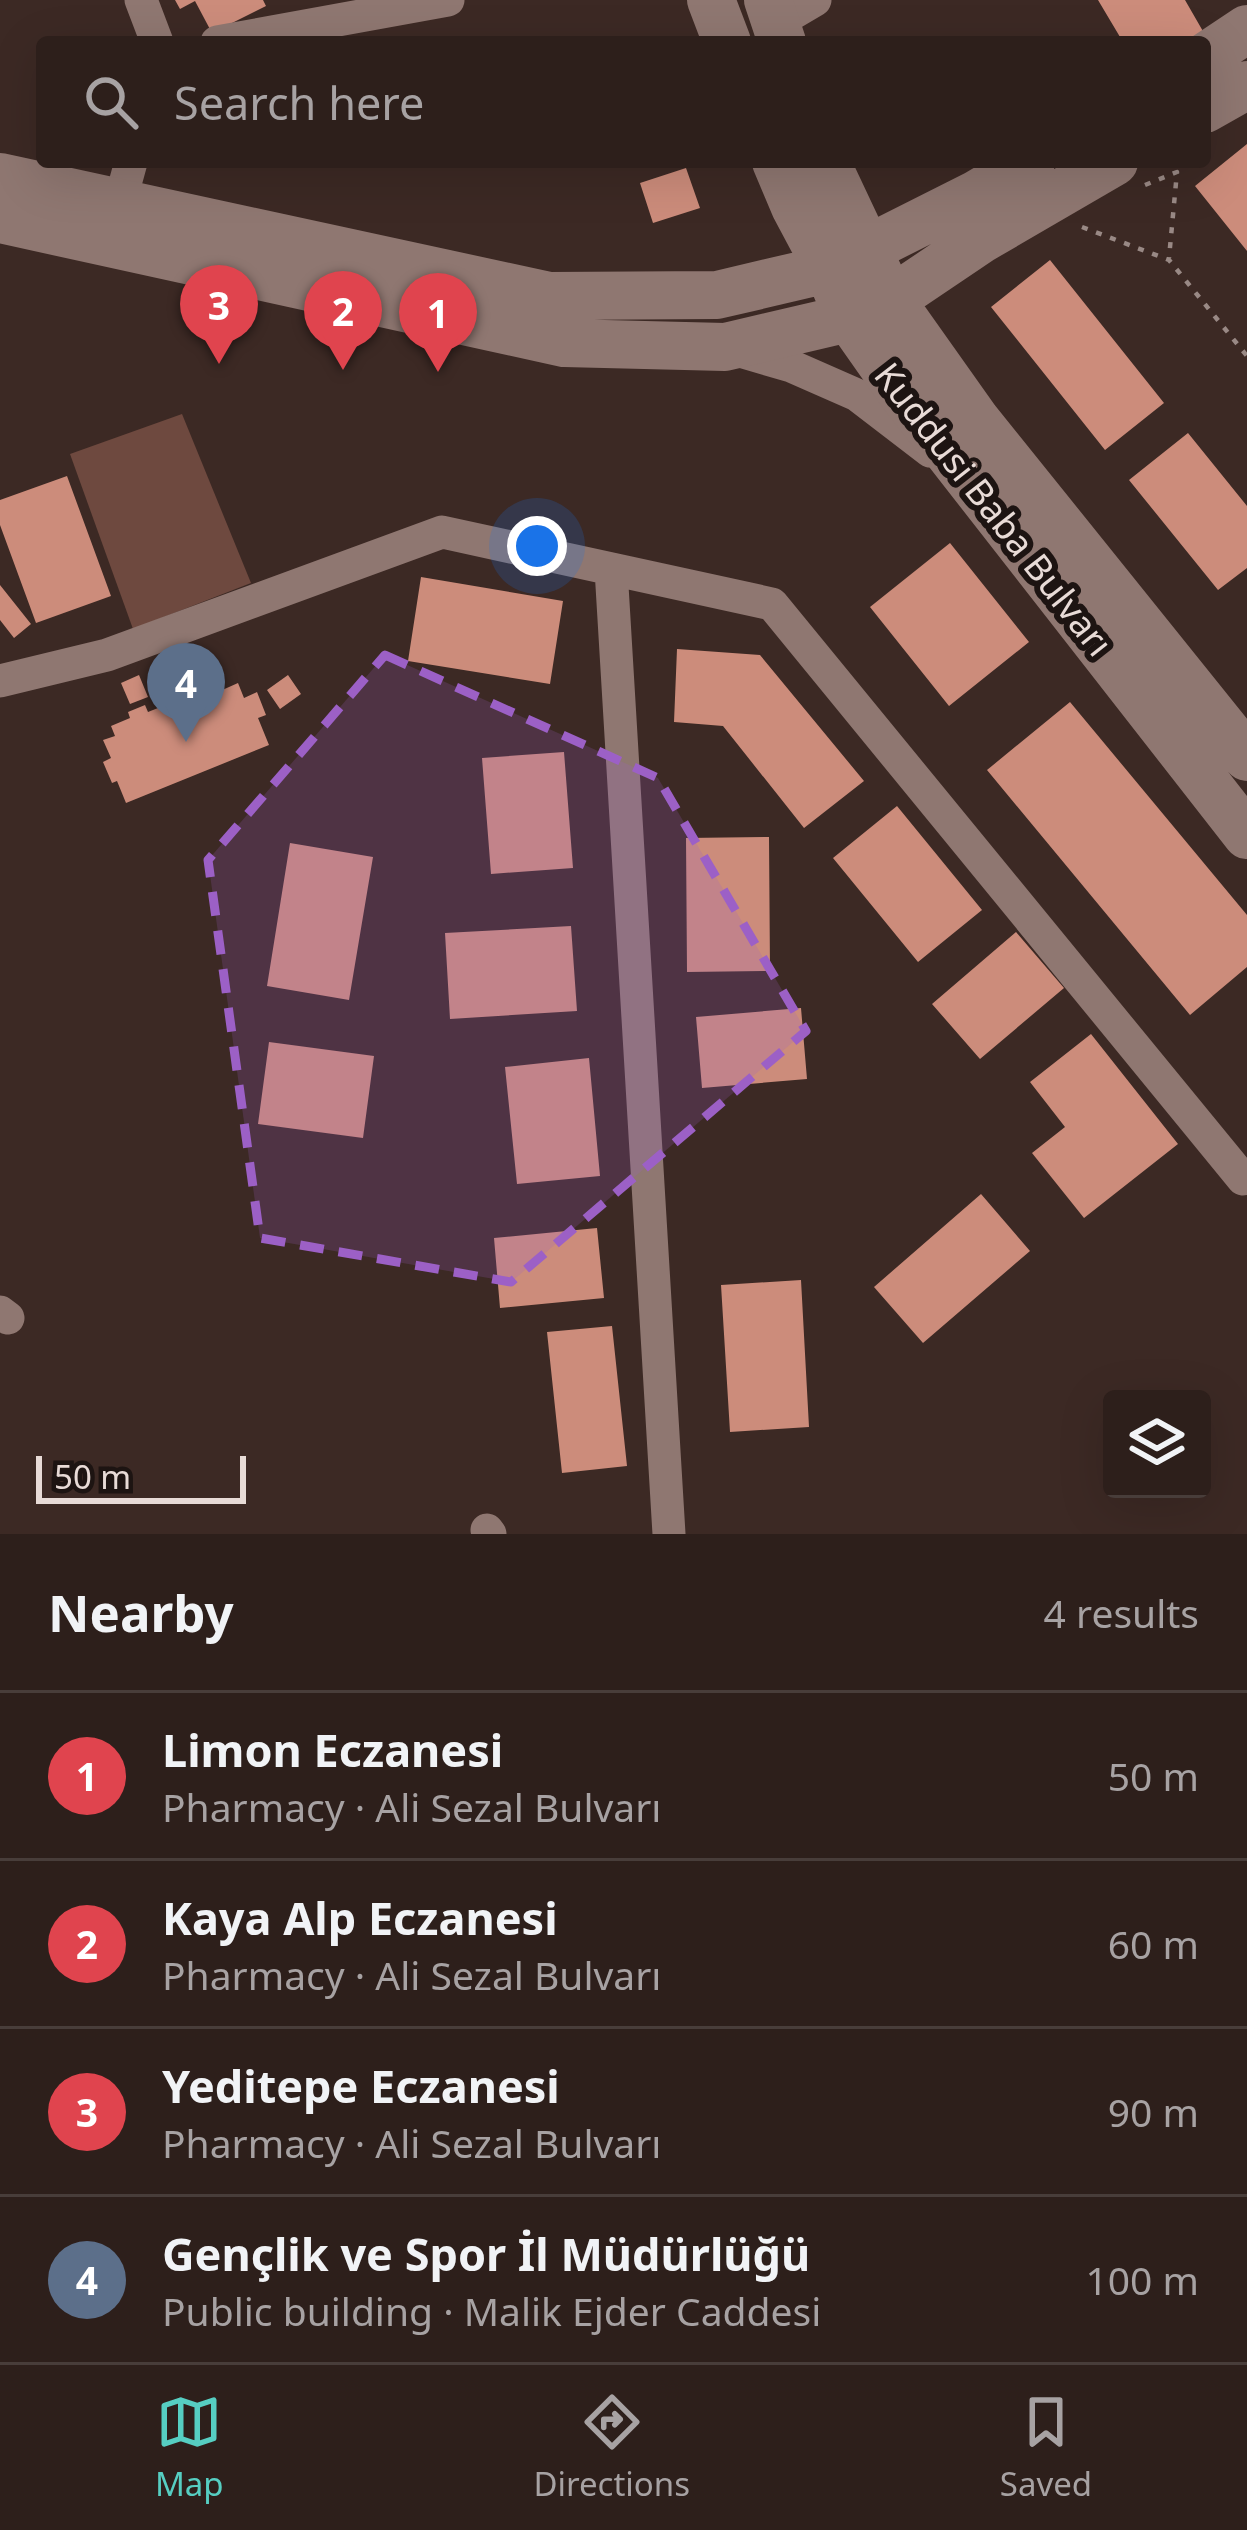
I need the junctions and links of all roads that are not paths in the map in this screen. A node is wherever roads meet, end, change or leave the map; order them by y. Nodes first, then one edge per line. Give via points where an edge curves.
1 (141, 0) edge
2 (443, 0) edge
3 (711, 0) edge
4 (1247, 29) edge
5 (155, 36) edge
6 (249, 36) edge
7 (725, 36) edge
8 (1211, 53) edge
9 (1247, 85) edge
10 (1211, 106) edge
11 (779, 168) edge
12 (827, 168) edge
13 (1021, 168) edge
14 (1126, 175) edge
15 (0, 177) edge
16 (125, 182) edge
17 (0, 219) edge
18 (848, 259) junction
19 (870, 309) junction
20 (725, 347) junction
21 (975, 485) junction
22 (611, 569) junction
23 (5, 672) edge
24 (1247, 757) edge
25 (1247, 835) edge
26 (1243, 1179) dead end
27 (669, 1534) edge

1 - 5 street
2 - 6 street
3 - 7 main road
4 - 8 main road
9 - 10 main road
11 - 18 main road, Kuddusi Baba Bulvarı via 796,207
12 - 18 main road, Kuddusi Baba Bulvarı
13 - 18 main road
14 - 19 main road via 980,240
15 - 16 main road
16 - 18 main road via 549,296 717,295
17 - 20 main road via 564,343
18 - 19 main road, Kuddusi Baba Bulvarı
19 - 20 main road
19 - 21 main road, Kuddusi Baba Bulvarı via 902,392
19 - 24 main road, Kuddusi Baba Bulvarı via 976,420
20 - 21 street via 857,395
21 - 25 main road, Kuddusi Baba Bulvarı
22 - 23 street via 442,532 107,655
22 - 26 street via 772,604
22 - 27 street

